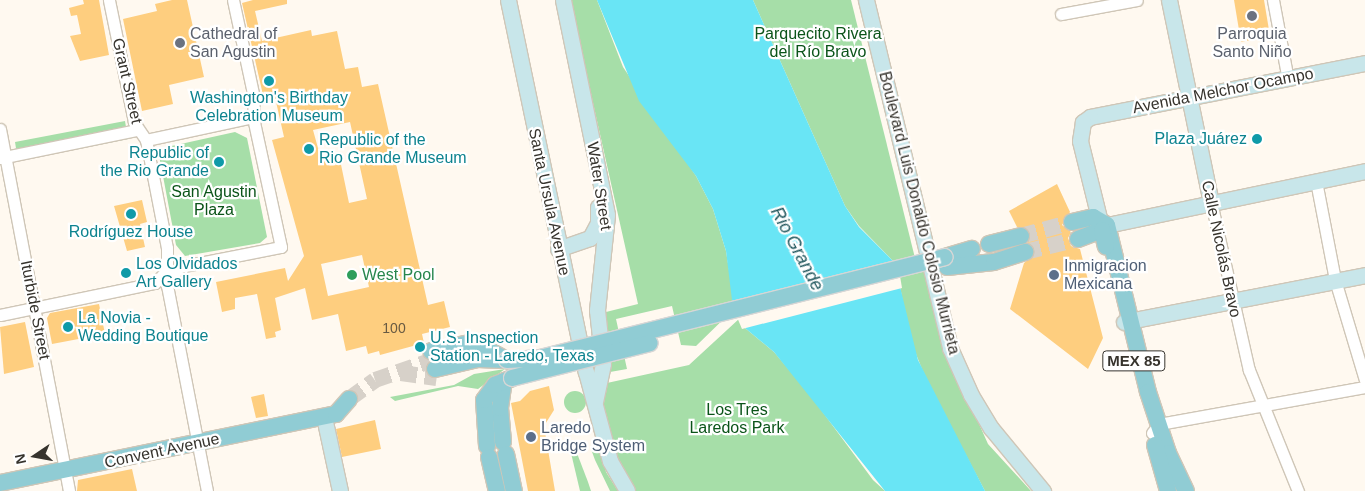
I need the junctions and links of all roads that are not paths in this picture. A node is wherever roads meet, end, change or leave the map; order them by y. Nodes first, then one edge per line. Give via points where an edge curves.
1 (110, 0) edge
2 (233, 0) edge
3 (508, 0) edge
4 (554, 0) edge
5 (562, 0) edge
6 (866, 0) edge
7 (1137, 0) edge
8 (1169, 0) edge
9 (1273, 0) edge
10 (1061, 14) dead end
11 (1365, 63) edge
12 (1288, 80) junction
13 (1190, 97) junction
14 (252, 117) junction
15 (0, 129) edge
16 (137, 130) junction
17 (146, 140) junction
18 (3, 158) edge
19 (1365, 171) edge
20 (1316, 181) junction
21 (1212, 202) junction
22 (1072, 222) tunnel mouth
23 (1103, 225) junction
24 (1021, 236) tunnel mouth
25 (1078, 239) tunnel mouth
26 (989, 244) dead end
27 (167, 248) junction
28 (558, 249) junction
29 (972, 249) dead end
30 (1025, 252) tunnel mouth
31 (946, 262) junction
32 (179, 267) junction
33 (1365, 275) edge
34 (1335, 280) junction
35 (164, 282) junction
36 (1231, 301) junction
37 (34, 308) junction
38 (0, 315) edge
39 (1128, 322) junction
40 (434, 365) tunnel mouth
41 (586, 372) junction
42 (508, 379) junction
43 (601, 379) junction
44 (1365, 380) edge
45 (1365, 387) edge
46 (349, 399) tunnel mouth
47 (594, 403) junction
48 (1261, 404) junction
49 (330, 415) junction
50 (1155, 429) junction
51 (196, 444) junction
52 (65, 471) junction
53 (0, 483) edge
54 (68, 491) edge
55 (207, 491) edge
56 (340, 491) edge
57 (497, 491) edge
58 (514, 491) edge
59 (627, 491) edge
60 (1043, 491) edge
61 (1168, 491) edge
62 (1186, 491) edge
63 (1298, 491) edge

1 - 16 street, Grant Street
2 - 14 street via 254,98
3 - 28 main road, Santa Ursula Avenue
4 - 28 main road, Water Street via 598,210 598,223 590,238
5 - 43 main road, Water Street via 607,215 597,310 603,364
6 - 60 main road, Boulevard Luis Donaldo Colosio Murrieta via 950,348 971,395 991,428
7 - 10 street
8 - 13 main road, Calle Nicolás Bravo
9 - 12 street
11 - 12 main road, Avenida Melchor Ocampo
12 - 13 main road, Avenida Melchor Ocampo
13 - 21 main road, Calle Nicolás Bravo
13 - 23 main road, Avenida Melchor Ocampo via 1090,116 1082,122 1080,141
14 - 17 street
14 - 32 street via 281,247
15 - 18 street, Iturbide Street
16 - 17 street, Grant Street
16 - 18 street
17 - 27 street, Grant Street
18 - 37 street, Iturbide Street
19 - 20 main road
20 - 21 main road
20 - 34 street
21 - 23 main road
21 - 36 street, Calle Nicolás Bravo
22 - 23 main road
23 - 25 main road
23 - 39 main road, MEX 85
24 - 26 main road
27 - 32 street, Grant Street
27 - 35 street, Grant Street
28 - 41 main road, Santa Ursula Avenue
29 - 31 main road
30 - 31 main road via 994,262
31 - 40 main road, bridge via 540,358 507,360 476,351
31 - 42 main road, bridge
32 - 35 street
33 - 34 main road
34 - 36 main road
34 - 44 street
35 - 37 street
35 - 51 street, Grant Street
36 - 39 main road
36 - 48 street, Calle Nicolás Bravo
37 - 38 street
37 - 52 street, Iturbide Street
39 - 50 main road, MEX 85
41 - 43 main road
41 - 47 main road, Santa Ursula Avenue
42 - 57 main road via 487,392 484,400 488,451
42 - 58 main road via 500,408 504,448
43 - 47 main road, Water Street
45 - 48 street
46 - 49 main road
47 - 59 main road, Santa Ursula Avenue via 610,461
48 - 50 street
48 - 63 street, Calle Nicolás Bravo
49 - 51 main road, Convent Avenue
49 - 56 main road
50 - 61 main road, MEX 85
50 - 62 main road, MEX 85
51 - 52 main road, Convent Avenue
51 - 55 street, Grant Street
52 - 53 main road, Convent Avenue
52 - 54 street, Iturbide Street

